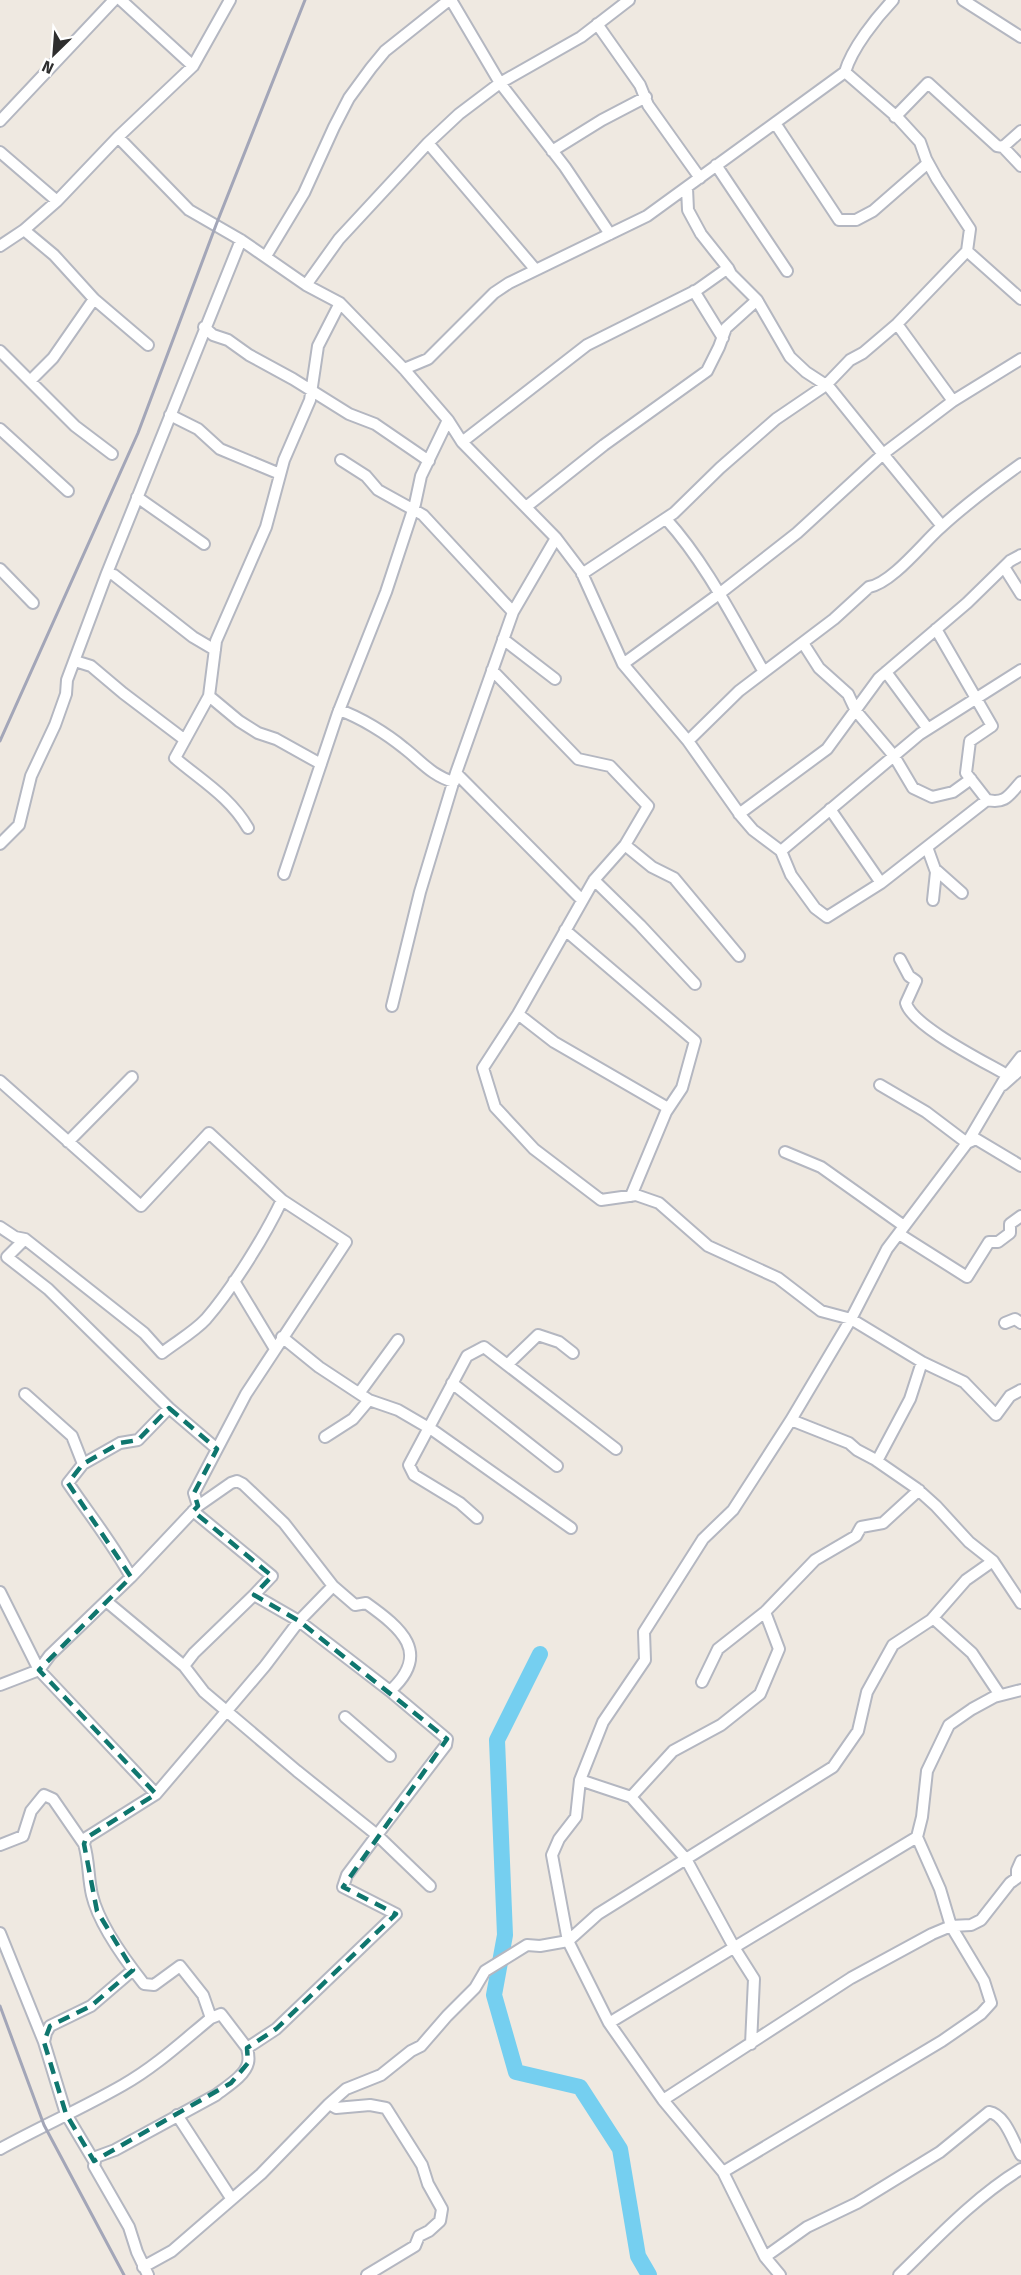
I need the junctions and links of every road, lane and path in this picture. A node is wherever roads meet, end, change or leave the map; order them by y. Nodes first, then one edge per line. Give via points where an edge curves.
1 (114, 0) edge
2 (121, 0) edge
3 (230, 0) edge
4 (450, 0) edge
5 (630, 0) edge
6 (893, 0) edge
7 (963, 0) edge
8 (597, 24) junction
9 (1021, 37) edge
10 (193, 66) junction
11 (845, 72) junction
12 (500, 83) junction
13 (646, 97) junction
14 (896, 117) junction
15 (0, 122) edge
16 (775, 123) junction
17 (1021, 131) edge
18 (118, 137) junction
19 (428, 143) junction
20 (1003, 147) junction
21 (552, 151) junction
22 (0, 152) edge
23 (928, 163) junction
24 (716, 165) junction
25 (1021, 166) edge
26 (700, 178) junction
27 (687, 188) junction
28 (57, 201) junction
29 (24, 230) junction
30 (609, 234) junction
31 (241, 240) junction
32 (0, 246) edge
33 (967, 251) junction
34 (266, 256) junction
35 (728, 268) junction
36 (536, 269) junction
37 (787, 271) dead end
38 (306, 285) junction
39 (694, 291) junction
40 (94, 299) junction
41 (1021, 299) edge
42 (757, 300) junction
43 (340, 303) junction
44 (897, 324) junction
45 (204, 327) junction
46 (723, 338) junction
47 (148, 345) dead end
48 (0, 351) edge
49 (1020, 363) edge
50 (404, 369) junction
51 (30, 381) junction
52 (826, 386) junction
53 (312, 392) junction
54 (953, 401) junction
55 (170, 415) junction
56 (448, 420) junction
57 (0, 429) edge
58 (462, 442) junction
59 (112, 454) dead end
60 (883, 454) junction
61 (341, 460) dead end
62 (429, 461) junction
63 (1021, 464) edge
64 (280, 474) junction
65 (68, 491) dead end
66 (137, 497) junction
67 (526, 507) junction
68 (413, 510) junction
69 (666, 519) junction
70 (942, 526) junction
71 (556, 538) junction
72 (204, 544) dead end
73 (1021, 555) edge
74 (1004, 567) junction
75 (0, 570) edge
76 (107, 573) junction
77 (582, 574) junction
78 (719, 594) junction
79 (1021, 594) edge
80 (33, 603) dead end
81 (513, 612) junction
82 (936, 629) junction
83 (503, 639) junction
84 (803, 643) junction
85 (215, 650) junction
86 (75, 661) junction
87 (623, 664) junction
88 (492, 670) junction
89 (1021, 670) edge
90 (764, 672) junction
91 (886, 672) junction
92 (555, 679) dead end
93 (209, 696) junction
94 (976, 698) junction
95 (339, 710) junction
96 (856, 711) junction
97 (928, 729) junction
98 (185, 740) junction
99 (688, 741) junction
100 (894, 756) junction
101 (321, 764) junction
102 (455, 777) junction
103 (971, 779) junction
104 (1021, 782) edge
105 (987, 800) junction
106 (831, 809) junction
107 (739, 814) junction
108 (248, 828) dead end
109 (0, 844) edge
110 (625, 845) junction
111 (927, 847) junction
112 (781, 851) junction
113 (935, 869) junction
114 (284, 874) dead end
115 (594, 880) junction
116 (881, 884) junction
117 (962, 893) dead end
118 (582, 900) junction
119 (933, 900) dead end
120 (565, 930) junction
121 (739, 956) dead end
122 (900, 958) dead end
123 (695, 984) dead end
124 (392, 1006) dead end
125 (518, 1014) junction
126 (1021, 1057) edge
127 (1021, 1069) edge
128 (1007, 1075) junction
129 (132, 1077) dead end
130 (0, 1082) edge
131 (880, 1085) dead end
132 (998, 1089) junction
133 (669, 1108) junction
134 (68, 1142) junction
135 (967, 1143) junction
136 (785, 1152) dead end
137 (1021, 1166) edge
138 (631, 1196) junction
139 (282, 1200) junction
140 (1021, 1216) edge
141 (0, 1227) edge
142 (902, 1230) junction
143 (24, 1239) junction
144 (234, 1281) junction
145 (851, 1319) junction
146 (1005, 1323) dead end
147 (1021, 1323) edge
148 (282, 1337) junction
149 (398, 1340) dead end
150 (275, 1348) junction
151 (573, 1353) dead end
152 (922, 1362) junction
153 (507, 1365) junction
154 (452, 1383) junction
155 (1021, 1390) edge
156 (25, 1394) dead end
157 (365, 1396) junction
158 (168, 1408) junction
159 (791, 1420) junction
160 (428, 1428) junction
161 (326, 1437) dead end
162 (217, 1449) junction
163 (616, 1449) dead end
164 (878, 1461) junction
165 (83, 1464) junction
166 (557, 1466) dead end
167 (919, 1490) junction
168 (196, 1509) junction
169 (477, 1518) dead end
170 (571, 1528) dead end
171 (993, 1561) junction
172 (131, 1577) junction
173 (333, 1586) junction
174 (0, 1592) edge
175 (254, 1595) junction
176 (106, 1601) junction
177 (1021, 1603) edge
178 (765, 1612) junction
179 (933, 1618) junction
180 (299, 1621) junction
181 (184, 1666) junction
182 (39, 1670) junction
183 (702, 1682) dead end
184 (0, 1685) edge
185 (390, 1690) junction
186 (1021, 1690) edge
187 (1000, 1695) junction
188 (227, 1711) junction
189 (345, 1717) dead end
190 (390, 1756) dead end
191 (580, 1780) junction
192 (156, 1794) junction
193 (631, 1797) junction
194 (377, 1835) junction
195 (917, 1837) junction
196 (84, 1844) junction
197 (0, 1845) edge
198 (686, 1859) junction
199 (1021, 1861) edge
200 (1019, 1879) edge
201 (430, 1886) dead end
202 (951, 1926) junction
203 (0, 1933) edge
204 (568, 1941) junction
205 (735, 1949) junction
206 (134, 1970) junction
207 (211, 2018) junction
208 (609, 2023) junction
209 (44, 2042) junction
210 (751, 2044) junction
211 (247, 2048) junction
212 (663, 2100) junction
213 (329, 2104) junction
214 (66, 2114) junction
215 (177, 2115) junction
216 (0, 2150) edge
217 (1021, 2155) edge
218 (94, 2161) junction
219 (1021, 2169) edge
220 (723, 2172) junction
221 (231, 2198) junction
222 (765, 2257) junction
223 (146, 2271) edge
224 (367, 2275) edge
225 (780, 2275) edge
226 (899, 2275) edge

1 - 15 street
2 - 10 street
3 - 10 street
4 - 12 street
4 - 34 street via 386,51 354,91 304,193
5 - 8 street
6 - 11 street via 872,24
7 - 9 street
8 - 12 street
8 - 13 street
10 - 18 street
11 - 14 street
11 - 16 street
12 - 19 street
12 - 21 street
13 - 21 street
13 - 26 street
14 - 20 street via 928,83 997,146
14 - 23 street via 920,142
16 - 23 street via 839,220 856,219 873,211
16 - 24 street
17 - 20 street
18 - 28 street
18 - 31 street via 189,210
19 - 36 street
19 - 38 street via 339,239
20 - 25 street
21 - 30 street
22 - 28 street
23 - 33 street via 970,229
24 - 26 street
24 - 37 street
26 - 27 street
27 - 30 street via 647,216
27 - 35 street via 688,210
28 - 29 street
29 - 32 street
29 - 40 street via 54,255
30 - 36 street
31 - 34 street
31 - 45 street
33 - 41 street
33 - 44 street
34 - 38 street
35 - 39 street
35 - 42 street
36 - 50 street via 495,293 428,359
38 - 43 street
39 - 46 street
39 - 58 street via 587,345
40 - 47 street
40 - 51 street via 53,358
42 - 46 street via 726,328
42 - 52 street via 790,357
43 - 50 street
43 - 53 street via 318,346
44 - 52 street via 850,360
44 - 54 street
45 - 53 street
45 - 55 street
46 - 67 street via 707,371
48 - 51 street
49 - 54 street
50 - 56 street
51 - 59 street via 75,426
52 - 60 street
52 - 69 street via 776,419
53 - 62 street via 375,424
53 - 64 street
54 - 60 street
55 - 64 street via 198,429 220,449
55 - 66 street
56 - 58 street
56 - 62 street
57 - 65 street
58 - 67 street
60 - 70 street
60 - 78 street via 797,533
61 - 68 street via 366,476 378,490
62 - 68 street
63 - 70 street
64 - 85 street via 266,527
66 - 72 street
66 - 76 street
67 - 71 street
68 - 81 street via 446,538
68 - 95 street via 386,592
69 - 77 street
69 - 78 street
70 - 84 street via 907,562 876,586 869,587
71 - 77 street
71 - 81 street
73 - 74 street
74 - 79 street
74 - 82 street
75 - 80 street
76 - 85 street
76 - 86 street
77 - 87 street
78 - 87 street
78 - 90 street
81 - 83 street
82 - 91 street
82 - 94 street
83 - 88 street
83 - 92 street
84 - 90 street
84 - 96 street via 819,668 848,694
85 - 93 street
86 - 98 street via 91,666
86 - 109 street via 55,725 31,776 20,825
87 - 99 street
88 - 102 street
88 - 110 street via 578,759 610,766 648,806
89 - 94 street
90 - 99 street
91 - 96 street
91 - 97 street
93 - 98 street
93 - 101 street via 258,733
94 - 97 street
94 - 103 street via 992,726 970,741 966,773
95 - 101 street
95 - 102 street via 404,747 434,774
96 - 100 street
96 - 107 street via 826,749
97 - 100 street
98 - 108 street via 175,758 215,788
99 - 107 street
100 - 103 street via 913,788 932,797 953,792
100 - 106 street
101 - 114 street
102 - 118 street
102 - 124 street via 420,892
103 - 105 street
104 - 105 street via 1007,798 998,802
105 - 111 street
106 - 112 street
106 - 116 street
107 - 112 street via 753,831
110 - 115 street
110 - 121 street via 652,867 674,878
111 - 113 street
111 - 116 street
112 - 116 street via 791,875 815,908 827,917
113 - 117 street
113 - 119 street
115 - 118 street
115 - 123 street
118 - 120 street
120 - 125 street
120 - 133 street via 695,1041 682,1088
122 - 128 street via 916,981 906,1003 908,1011 940,1036
125 - 133 street via 554,1042
125 - 138 street via 483,1068 495,1107 534,1149 602,1200
126 - 128 street
127 - 132 street
128 - 132 street
129 - 134 street
130 - 134 street
131 - 135 street via 926,1112
132 - 135 street
133 - 138 street
134 - 139 street via 141,1206 209,1133
135 - 137 street via 976,1139
135 - 142 street
136 - 142 street via 821,1167
138 - 145 street via 659,1203 708,1246 778,1278 821,1311
139 - 144 street
139 - 148 street via 346,1242
140 - 142 street via 1010,1224 1011,1233 998,1242 988,1242 967,1277
141 - 143 street
142 - 145 street via 887,1249
143 - 144 street via 144,1333 162,1353 205,1320
143 - 158 street via 7,1257 48,1289
144 - 150 street
145 - 152 street
145 - 159 street
146 - 147 street via 1014,1319
148 - 150 street
148 - 157 street via 319,1367
149 - 157 street
150 - 162 street
151 - 153 street via 559,1342 538,1335
152 - 155 street via 964,1382 996,1415 1010,1396
152 - 164 street via 910,1399
153 - 154 street via 484,1347 467,1356
153 - 163 street
154 - 160 street
154 - 166 street
156 - 165 street via 72,1436
157 - 160 street
157 - 161 street via 353,1419
158 - 162 street
158 - 165 street via 138,1440 120,1443
159 - 164 street via 849,1443
159 - 191 street via 733,1510 704,1539 644,1632 645,1660 603,1722
160 - 169 street via 408,1465 414,1475
160 - 170 street
162 - 168 street via 194,1493
164 - 167 street
165 - 172 street via 68,1483
167 - 171 street
167 - 178 street via 883,1523 861,1527 856,1536 815,1560
168 - 172 street
168 - 173 street via 231,1483 243,1484 284,1523
168 - 175 street via 272,1576
171 - 177 street
171 - 179 street via 966,1580
172 - 176 street
173 - 180 street
173 - 185 street via 356,1605 366,1603 392,1621 410,1643 411,1663 401,1681
174 - 182 street
175 - 180 street
175 - 181 street
176 - 181 street
176 - 182 street
178 - 183 street via 718,1649
178 - 193 street via 779,1649 760,1694 722,1725 673,1751
179 - 187 street via 972,1653
179 - 198 street via 893,1645 867,1692 858,1731 833,1767
180 - 185 street
180 - 188 street
181 - 188 street via 204,1692
182 - 184 street
182 - 192 street
185 - 194 street via 447,1739
186 - 187 street
187 - 195 street via 955,1719 943,1735 927,1771
188 - 192 street
188 - 194 street
189 - 190 street
191 - 193 street
191 - 204 street via 576,1817 552,1855
192 - 196 street via 86,1838
193 - 198 street
194 - 201 street
194 - 211 street via 347,1875 343,1887 396,1914 276,2029
195 - 202 street
195 - 205 street
196 - 197 street via 53,1799 44,1795 31,1811 23,1836
196 - 206 street via 97,1911
198 - 204 street via 597,1914
198 - 205 street
199 - 200 street
200 - 202 street via 1010,1883 981,1920
202 - 210 street via 851,1978
202 - 220 street via 984,1981 991,2003 986,2009 942,2041
203 - 209 street
204 - 208 street
204 - 213 street via 527,1945 485,1971 475,1988 421,2046 381,2075 346,2089
205 - 208 street
205 - 210 street via 754,1979
206 - 207 street via 144,1984 153,1985 180,1966 202,1995
206 - 209 street via 91,2006 50,2026
207 - 211 street via 221,2014
207 - 214 street via 145,2072
208 - 212 street
209 - 214 street
210 - 212 street
211 - 215 street via 248,2063 243,2072 216,2095
212 - 220 street
213 - 221 street via 261,2174
213 - 224 street via 336,2108 386,2108 422,2165 441,2209 440,2221 420,2236 415,2246
214 - 216 street
214 - 218 street
215 - 218 street
215 - 221 street
217 - 222 street via 1006,2127 989,2112 940,2152 857,2203 807,2227
218 - 223 street via 129,2227
219 - 226 street via 980,2199
220 - 222 street
221 - 223 street
222 - 225 street

